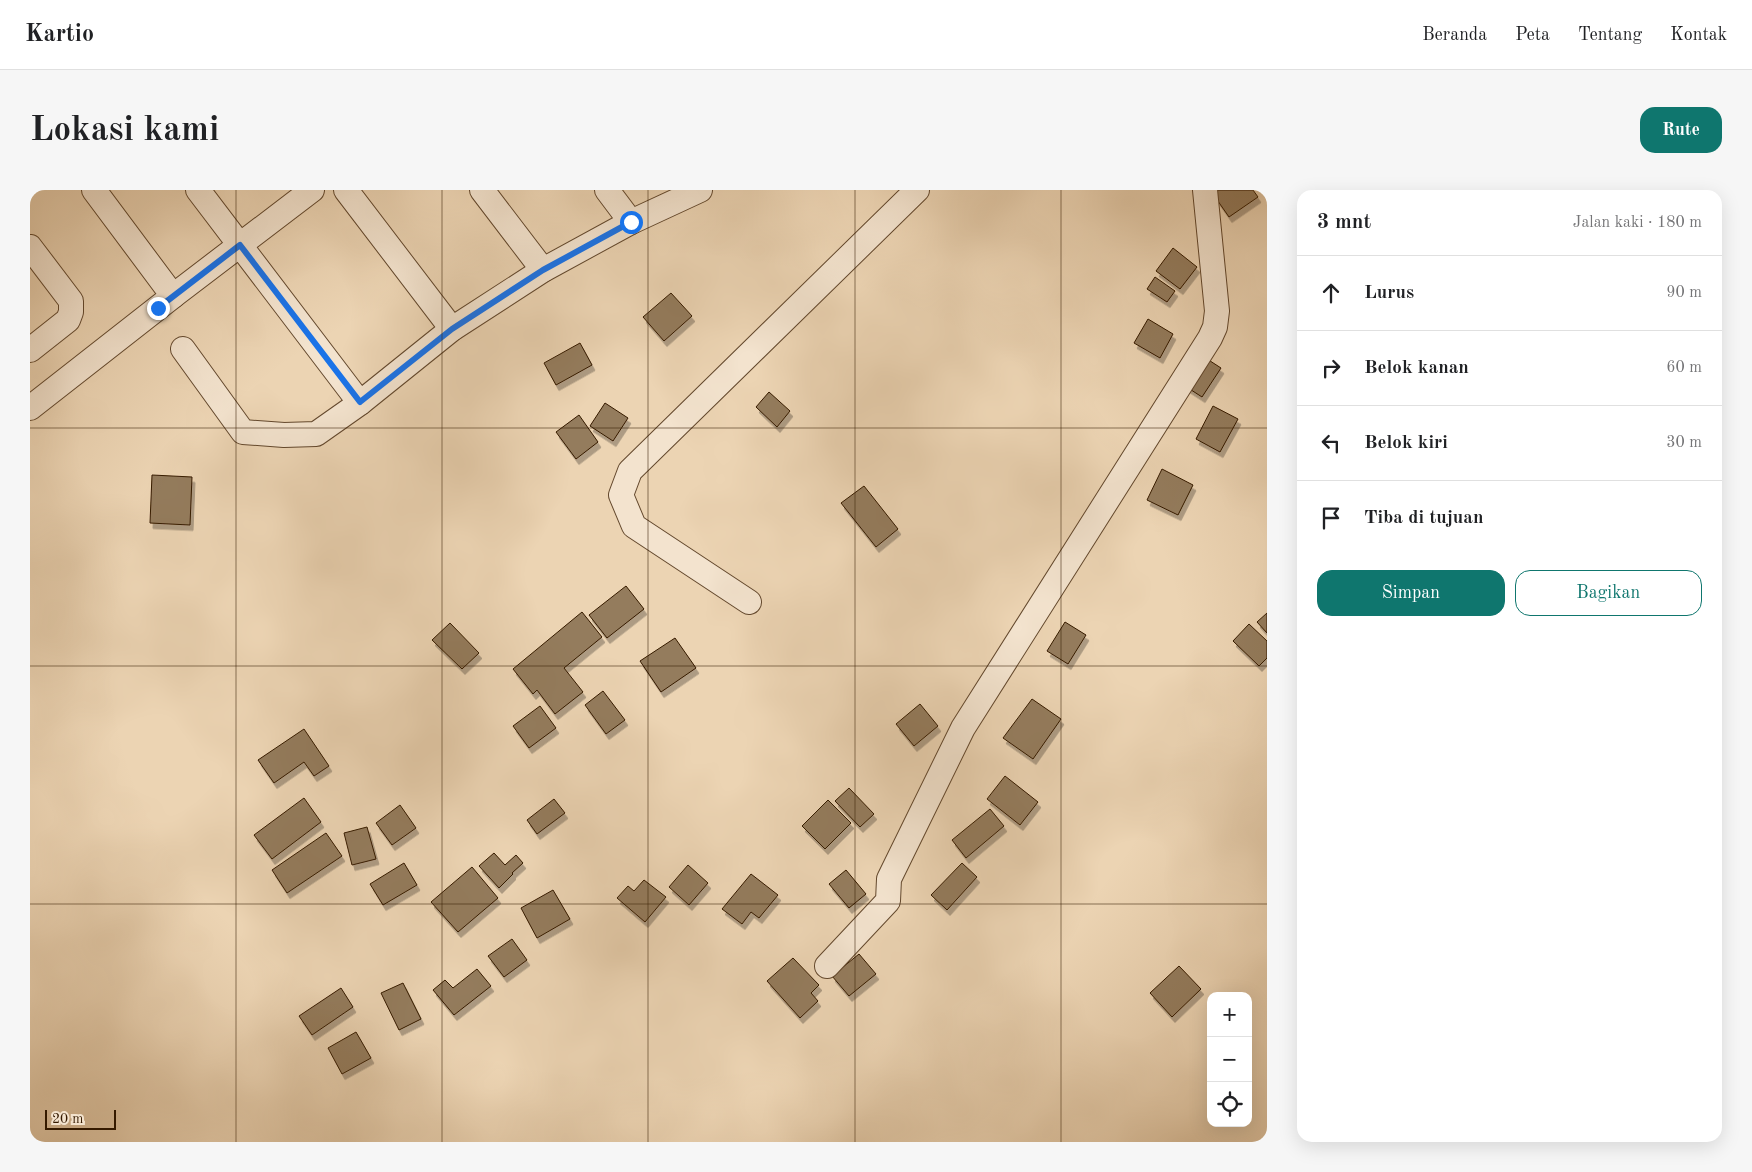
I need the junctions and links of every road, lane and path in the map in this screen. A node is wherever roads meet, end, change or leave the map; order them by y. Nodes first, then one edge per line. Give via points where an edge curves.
1 (94, 190) edge
2 (198, 190) edge
3 (312, 190) edge
4 (346, 190) edge
5 (482, 190) edge
6 (607, 190) edge
7 (700, 190) edge
8 (917, 190) edge
9 (1205, 190) edge
10 (631, 222) junction
11 (240, 245) junction
12 (30, 247) edge
13 (543, 270) junction
14 (173, 296) junction
15 (452, 329) junction
16 (183, 349) dead end
17 (30, 350) edge
18 (360, 402) junction
19 (30, 408) edge
20 (749, 602) dead end
21 (827, 966) dead end

1 - 14 street
2 - 11 street
3 - 11 street
4 - 15 street
5 - 13 street
6 - 10 street
7 - 10 street
8 - 20 street via 630,471 621,495 634,526
9 - 21 street via 1216,327 963,728 889,879 888,901
10 - 13 street
11 - 14 street
11 - 18 street
12 - 17 street via 71,301 68,320
13 - 15 street
14 - 19 street
15 - 18 street
16 - 18 street via 243,432 316,434

